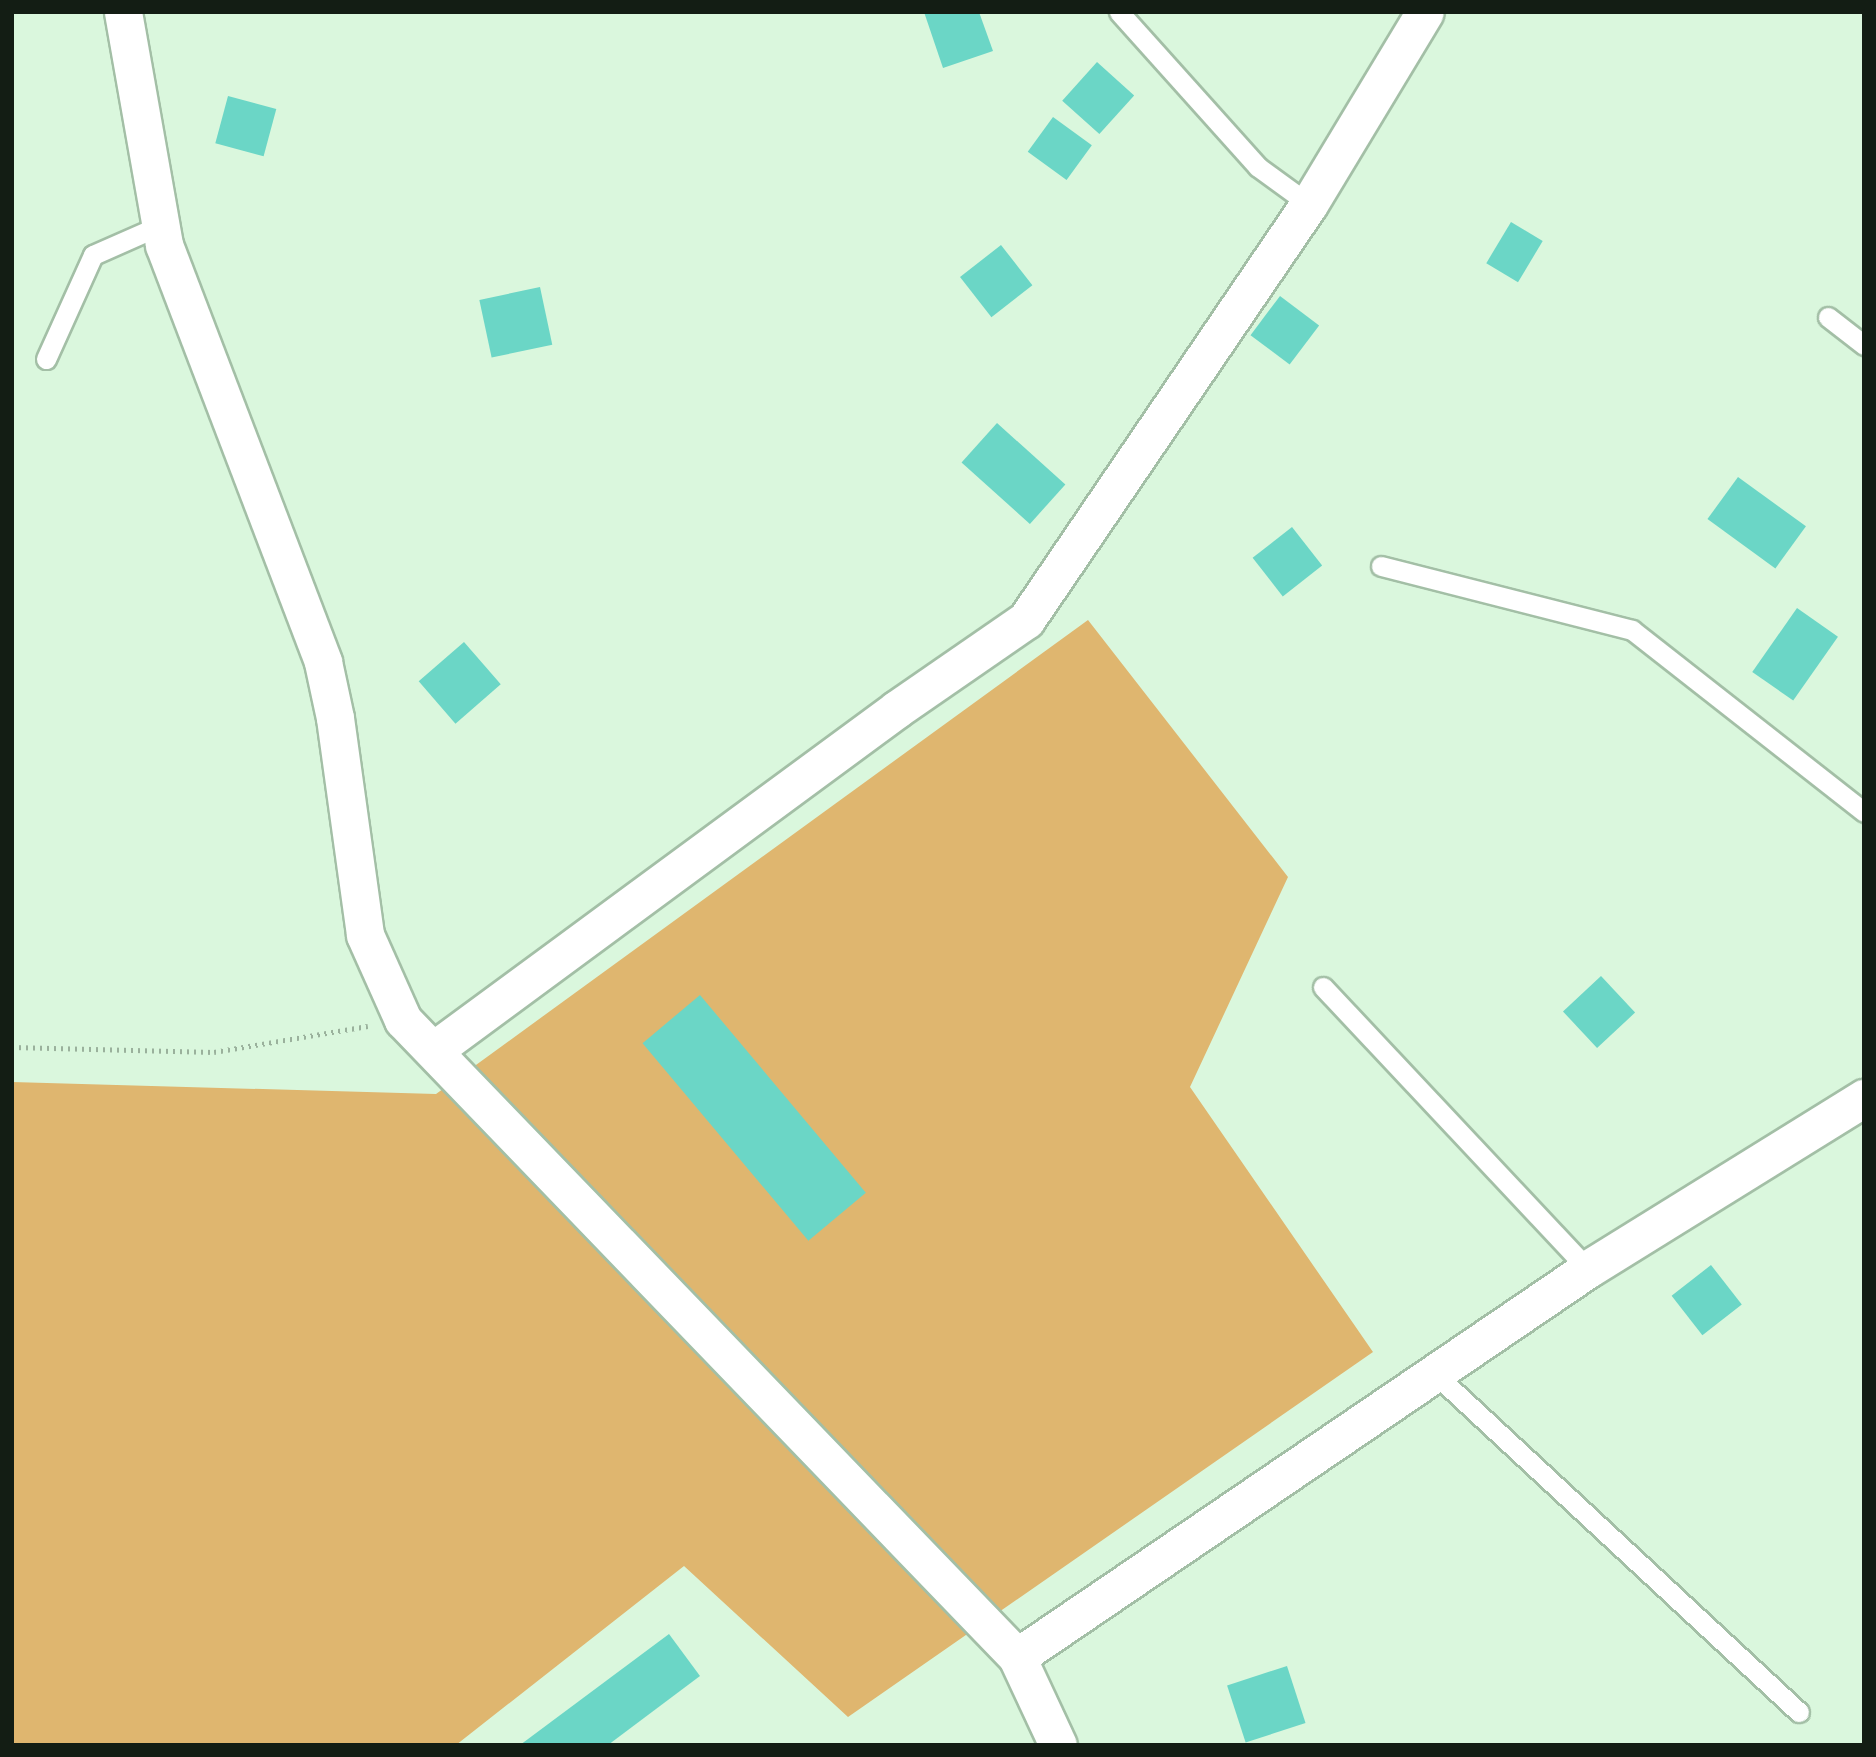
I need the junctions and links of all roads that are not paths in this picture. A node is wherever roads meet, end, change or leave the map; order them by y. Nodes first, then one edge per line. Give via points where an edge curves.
1 (123, 12) edge
2 (1119, 12) edge
3 (1425, 12) edge
4 (1309, 204) junction
5 (161, 225) junction
6 (1828, 317) dead end
7 (1864, 345) edge
8 (46, 359) dead end
9 (1381, 566) dead end
10 (1864, 811) edge
11 (1323, 987) dead end
12 (434, 1049) junction
13 (1864, 1098) edge
14 (1588, 1269) junction
15 (1434, 1373) junction
16 (1017, 1657) junction
17 (1799, 1712) dead end
18 (1058, 1745) edge

1 - 5 street
2 - 4 lane via 1258,167
3 - 4 street
4 - 12 street via 1026,620 897,709
5 - 8 lane via 93,255
5 - 12 street via 164,245 323,662 365,935 403,1020
6 - 7 lane
9 - 10 lane via 1632,630
11 - 14 lane
12 - 16 street
13 - 14 street
14 - 15 street
15 - 16 street
15 - 17 lane
16 - 18 street

